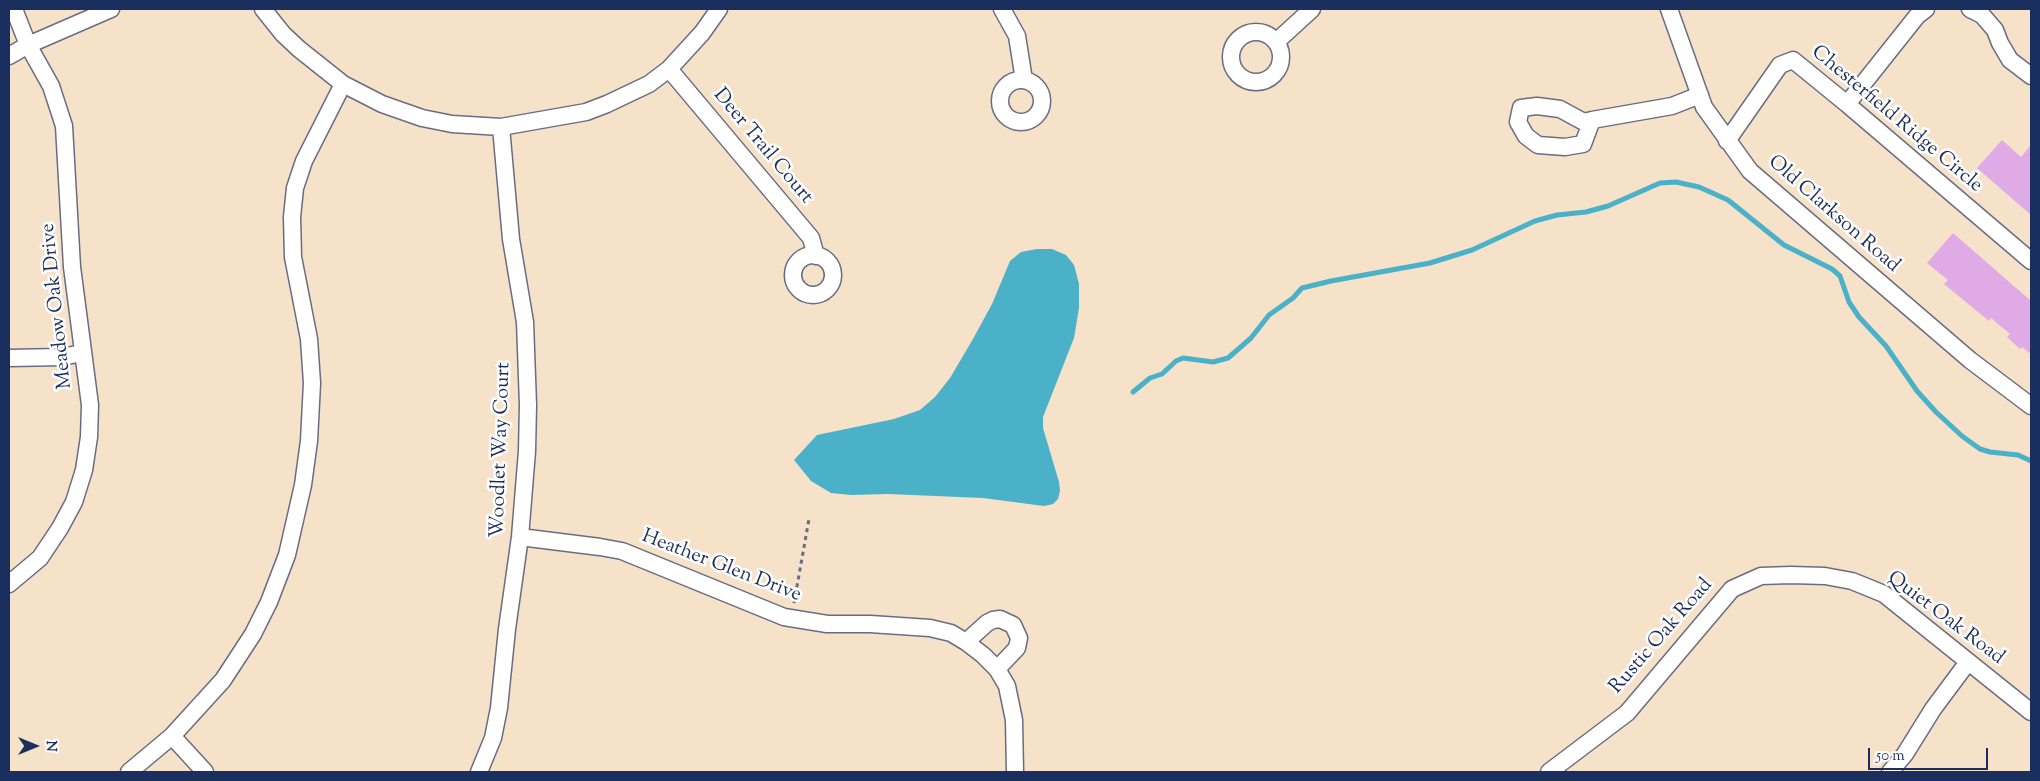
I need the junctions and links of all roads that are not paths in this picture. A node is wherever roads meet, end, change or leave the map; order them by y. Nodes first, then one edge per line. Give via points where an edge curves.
1 (14, 9) edge
2 (111, 9) edge
3 (263, 9) edge
4 (720, 9) edge
5 (1002, 9) edge
6 (1312, 9) edge
7 (1669, 9) edge
8 (1926, 9) edge
9 (1970, 9) edge
10 (1276, 42) dead end
11 (28, 44) junction
12 (9, 56) edge
13 (669, 69) junction
14 (2031, 76) edge
15 (1024, 80) dead end
16 (343, 84) junction
17 (1700, 95) junction
18 (1847, 104) junction
19 (1592, 120) dead end
20 (501, 127) junction
21 (1727, 141) junction
22 (816, 256) dead end
23 (2031, 261) edge
24 (82, 353) junction
25 (9, 358) edge
26 (2031, 406) edge
27 (520, 537) junction
28 (1825, 576) joint
29 (9, 584) edge
30 (966, 642) junction
31 (1968, 662) junction
32 (997, 669) junction
33 (2031, 712) edge
34 (172, 736) junction
35 (129, 772) edge
36 (205, 772) edge
37 (479, 772) edge
38 (1015, 772) edge
39 (1549, 772) edge
40 (1890, 772) edge

1 - 11 street, Meadow Oak Drive
2 - 11 street
3 - 16 street via 299,49
4 - 13 street
5 - 15 street via 1017,36
6 - 10 street
7 - 17 street, Old Clarkson Road
8 - 18 street
9 - 14 street via 1982,15 1995,30 2010,60
11 - 12 street
11 - 24 street, Meadow Oak Drive via 51,86 64,126 72,267
13 - 20 street via 650,84 586,112
13 - 22 street, Deer Trail Court via 811,238
16 - 20 street via 382,104 422,118 452,124
16 - 34 street via 304,160 295,188 293,257 310,339 312,383 303,485 289,546 269,602 239,656 223,680
17 - 19 street via 1672,106
17 - 21 street, Old Clarkson Road via 1704,107
18 - 21 street, Chesterfield Ridge Circle via 1793,60 1780,65
18 - 23 street, Chesterfield Ridge Circle
20 - 27 street, Woodlet Way Court via 511,240 528,360 527,452
21 - 26 street, Old Clarkson Road via 1750,171 1970,360
24 - 25 street via 62,357
24 - 29 street, Meadow Oak Drive via 88,377 89,437 84,470 74,502 40,558
27 - 30 street, Heather Glen Drive via 622,551 784,617 827,624 930,628 951,633
27 - 37 street, Woodlet Way Court via 500,708 493,738
28 - 31 street, Quiet Oak Road via 1852,581 1884,594
28 - 39 street, Rustic Oak Road via 1760,576 1732,589 1627,712
30 - 32 street, Heather Glen Drive
30 - 32 street via 993,620 1008,621 1014,625 1019,638 1017,648
31 - 33 street, Quiet Oak Road
31 - 40 street
32 - 38 street, Heather Glen Drive via 1012,703
34 - 35 street
34 - 36 street

